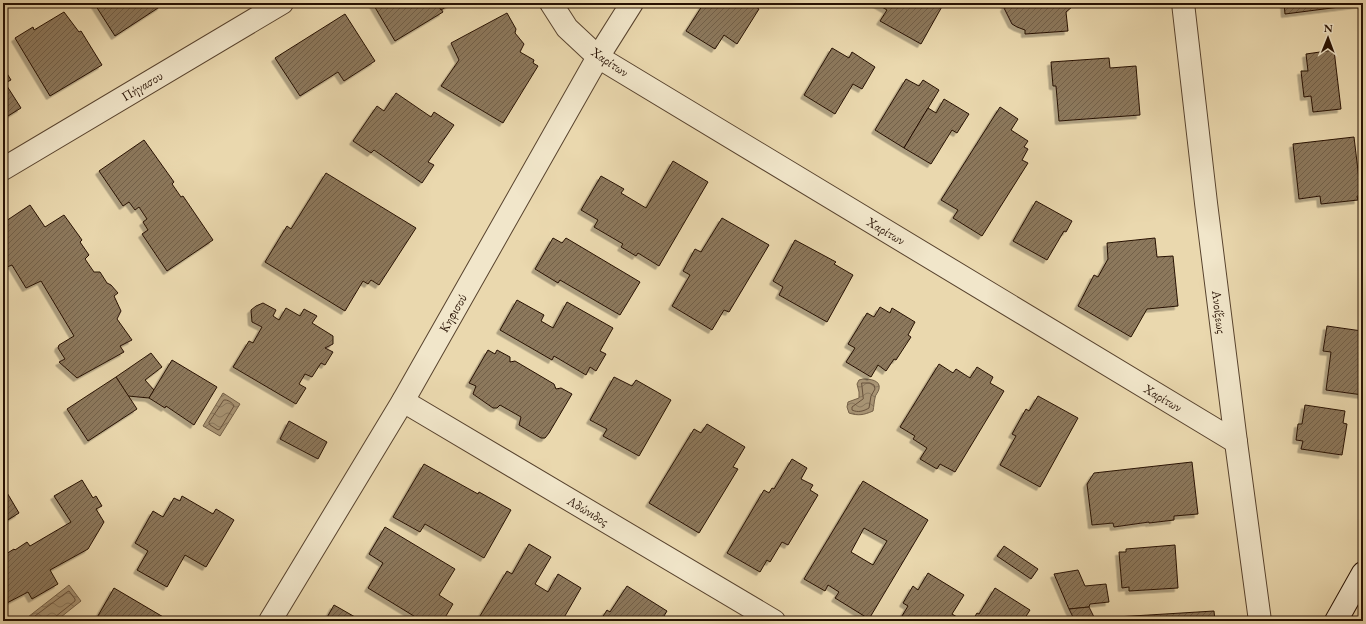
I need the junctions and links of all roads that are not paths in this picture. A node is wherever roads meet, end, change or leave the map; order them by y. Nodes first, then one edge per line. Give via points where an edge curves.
1 (282, 3) edge
2 (551, 3) edge
3 (632, 3) edge
4 (1183, 3) edge
5 (598, 57) junction
6 (3, 169) edge
7 (403, 401) junction
8 (1236, 442) junction
9 (1363, 573) edge
10 (270, 621) edge
11 (774, 621) edge
12 (1260, 621) edge
13 (1336, 621) edge

1 - 6 street, Πήγασου
2 - 5 street, Χαρίτων via 567,28
3 - 5 street, Κηφισού
4 - 8 street, Ανοίξεως
5 - 7 street, Κηφισού
5 - 8 street, Χαρίτων
7 - 10 street, Κηφισού
7 - 11 street, Αδώνιδος
8 - 12 street, Ανοίξεως
9 - 13 street

